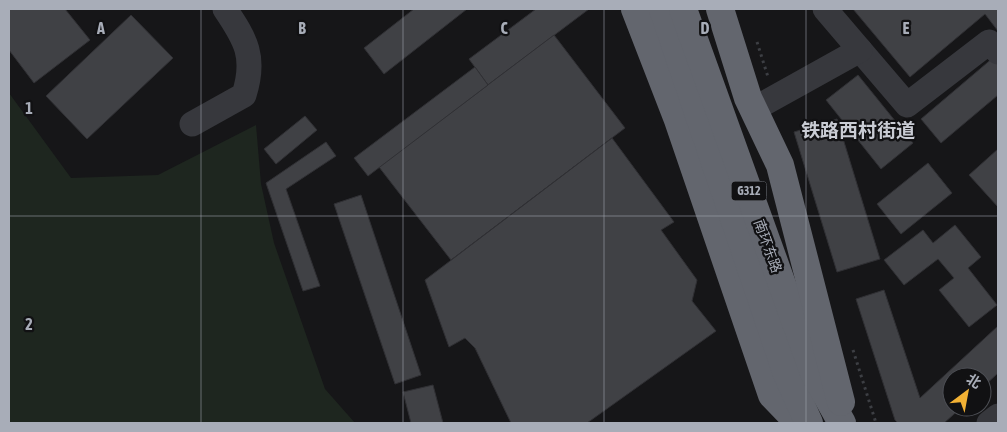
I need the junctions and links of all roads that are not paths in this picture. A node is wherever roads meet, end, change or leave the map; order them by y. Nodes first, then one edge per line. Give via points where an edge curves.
1 (225, 9) edge
2 (635, 9) edge
3 (663, 9) edge
4 (683, 9) edge
5 (720, 9) edge
6 (825, 9) edge
7 (860, 50) junction
8 (998, 52) edge
9 (754, 109) junction
10 (192, 124) dead end
11 (998, 416) edge
12 (799, 423) edge
13 (809, 423) edge
14 (842, 423) edge
15 (846, 423) edge
16 (989, 423) edge

1 - 10 street via 244,36 250,74 244,95
2 - 12 highway via 678,120 772,395
3 - 13 highway, 南环东路 / G312 via 787,374
4 - 14 highway, 南环东路 / G312 via 814,373
5 - 9 highway
6 - 7 street
7 - 8 street via 907,105 989,42
7 - 9 street
9 - 15 highway via 780,166
11 - 16 street

